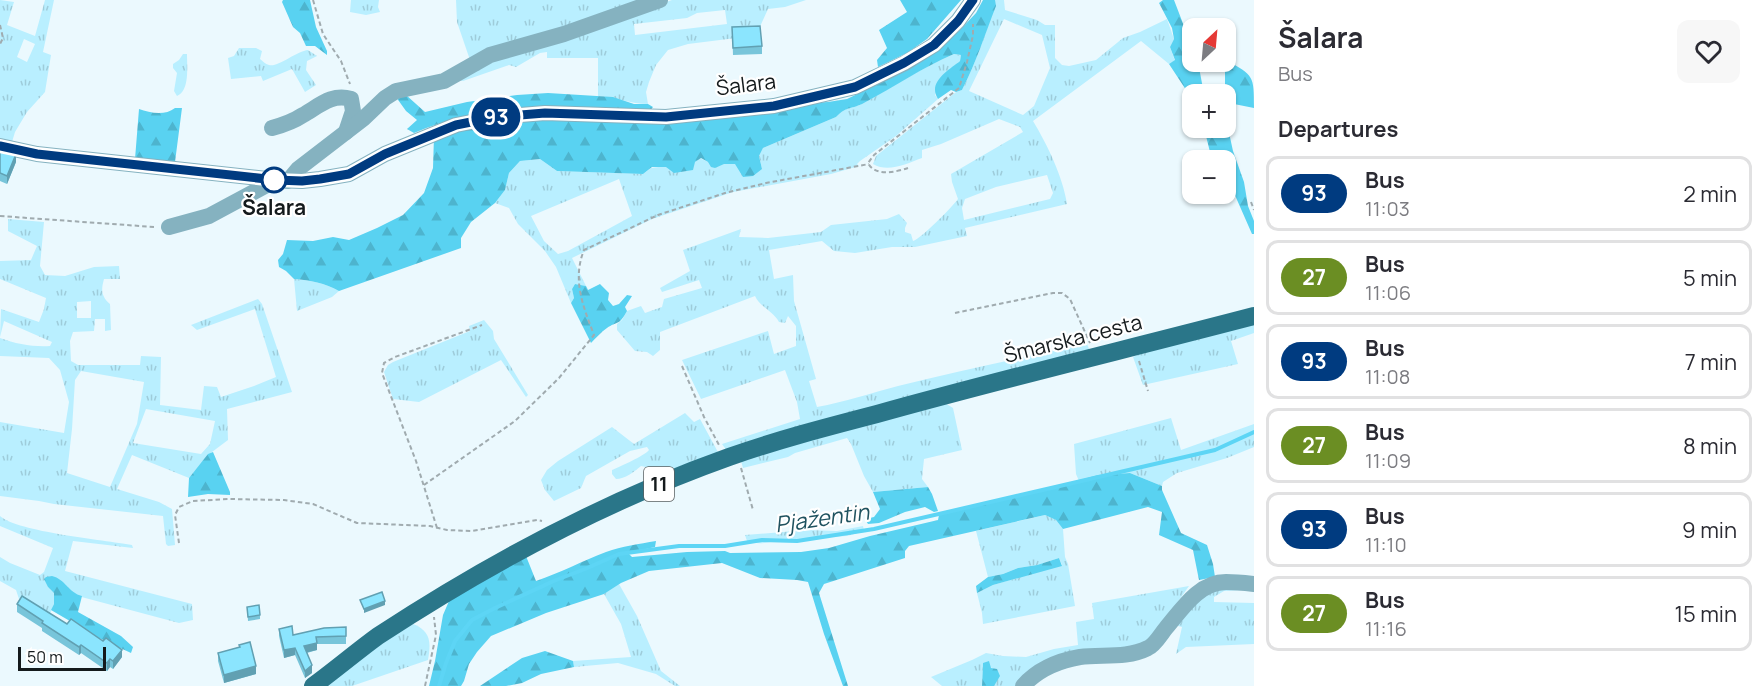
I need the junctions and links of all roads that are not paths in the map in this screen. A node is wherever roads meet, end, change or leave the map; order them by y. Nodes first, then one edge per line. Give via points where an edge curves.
1 (660, 0) edge
2 (973, 0) edge
3 (272, 128) dead end
4 (346, 132) junction
5 (0, 146) edge
6 (282, 180) junction
7 (169, 227) road end
8 (1254, 316) edge
9 (1254, 584) edge
10 (313, 686) edge
11 (1023, 686) edge

1 - 4 street via 490,55 444,81 396,92
2 - 6 street, Šalara via 934,45 855,87 774,106 666,117 545,113 496,117 456,125 385,154 349,174
3 - 4 street via 303,116 325,101 342,97 351,99 353,111
4 - 6 street
5 - 6 street, Šalara via 37,154
6 - 7 street via 208,216
8 - 10 main road, Šmarska cesta / 11 via 903,406 732,456 653,487 565,526 461,584 376,638
9 - 11 street via 1225,582 1208,586 1192,597 1150,648 1054,663

